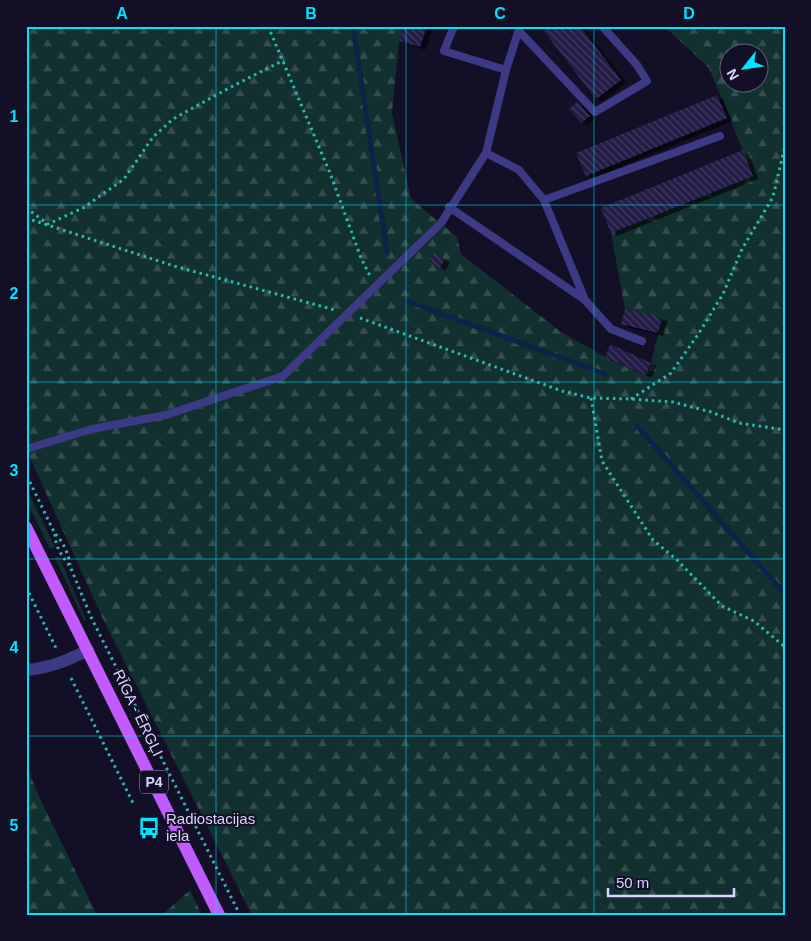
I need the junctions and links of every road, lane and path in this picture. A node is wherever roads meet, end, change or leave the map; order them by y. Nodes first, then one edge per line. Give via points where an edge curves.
1 (268, 26) edge
2 (454, 26) edge
3 (602, 26) edge
4 (519, 28) edge
5 (284, 60) junction
6 (506, 70) junction
7 (720, 136) dead end
8 (785, 146) edge
9 (486, 153) junction
10 (544, 200) junction
11 (449, 207) junction
12 (26, 208) edge
13 (26, 218) edge
14 (48, 224) junction
15 (375, 286) junction
16 (585, 300) junction
17 (348, 313) junction
18 (642, 340) dead end
19 (591, 398) junction
20 (630, 399) junction
21 (785, 430) edge
22 (26, 449) edge
23 (27, 476) edge
24 (26, 526) edge
25 (55, 534) junction
26 (64, 548) junction
27 (59, 550) junction
28 (54, 552) dead end
29 (70, 566) junction
30 (26, 586) edge
31 (785, 647) edge
32 (56, 648) dead end
33 (88, 650) junction
34 (26, 670) edge
35 (71, 678) dead end
36 (134, 805) dead end
37 (219, 915) edge
38 (240, 915) edge

1 - 5 path
2 - 6 lane via 444,51
3 - 4 lane via 637,64 647,81 596,112
4 - 6 lane
5 - 14 path via 173,119 153,137 124,179 83,208
5 - 15 path via 361,258
6 - 9 lane
7 - 10 lane
8 - 20 path via 773,197 699,333 671,373
9 - 10 lane via 519,170
9 - 11 lane
10 - 16 lane
11 - 15 lane via 440,222
11 - 16 lane
12 - 14 path
13 - 14 path
14 - 17 path via 174,266
15 - 17 lane
16 - 18 lane via 612,330
17 - 19 path via 562,392
17 - 22 lane via 283,376 166,415 92,429
19 - 20 path
19 - 31 path via 602,461 653,540 722,606 754,621
20 - 21 path via 673,402 739,423
23 - 25 path
24 - 33 main road, RĪGA - ĒRGĻI / P4
25 - 26 path
25 - 27 path
26 - 27 path
26 - 29 path
27 - 28 path
27 - 29 path
29 - 38 path via 91,617
30 - 32 path
33 - 34 street via 63,662
33 - 37 main road, RĪGA - ĒRGĻI / P4
35 - 36 path

